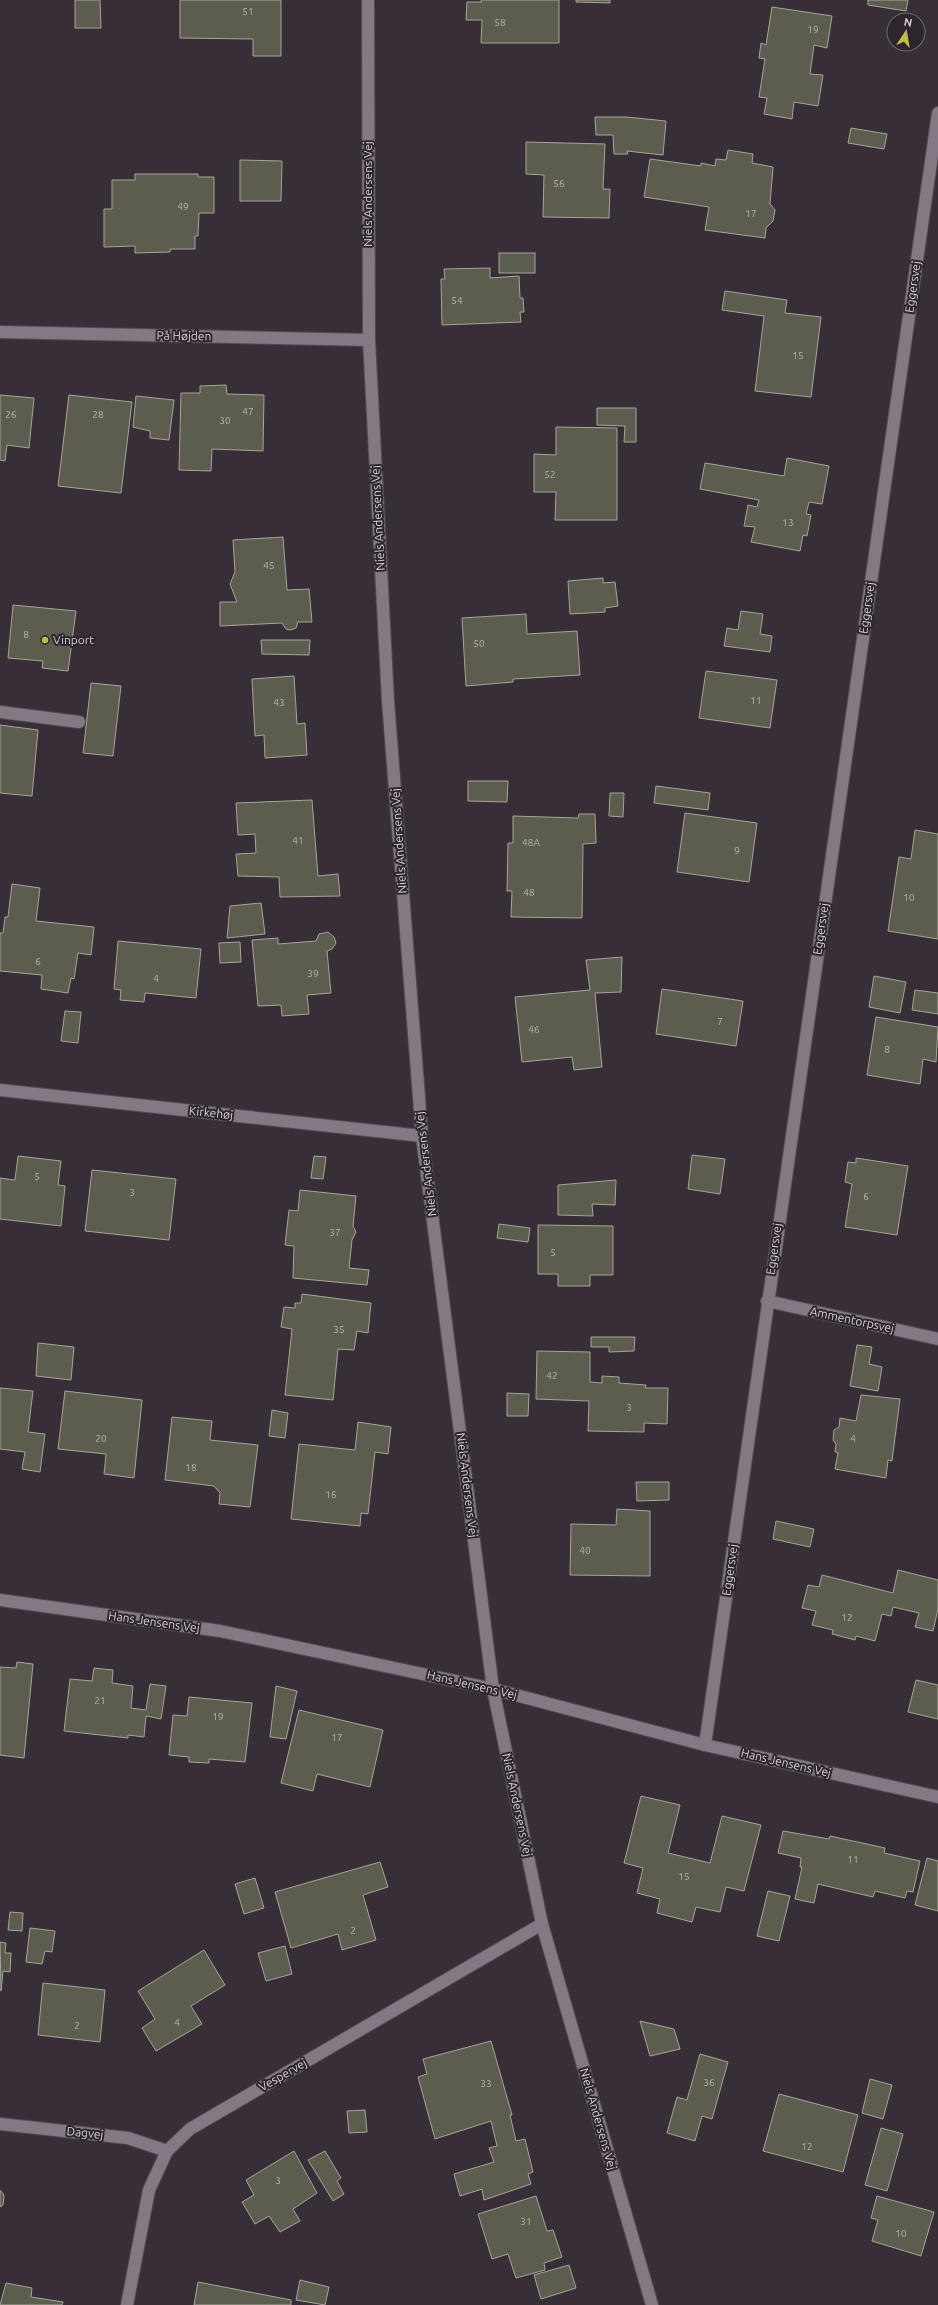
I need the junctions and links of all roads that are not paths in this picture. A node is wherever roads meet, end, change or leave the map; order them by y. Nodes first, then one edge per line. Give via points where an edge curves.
1 (368, 0) edge
2 (938, 113) edge
3 (0, 332) edge
4 (369, 340) junction
5 (0, 712) edge
6 (80, 722) dead end
7 (0, 1090) edge
8 (422, 1136) junction
9 (767, 1301) junction
10 (938, 1339) edge
11 (0, 1600) edge
12 (493, 1689) junction
13 (705, 1745) junction
14 (938, 1797) edge
15 (542, 1924) junction
16 (0, 2124) edge
17 (167, 2151) junction
18 (127, 2305) edge
19 (652, 2305) edge

1 - 4 street, Niels Andersens Vej
2 - 9 street, Eggersvej
3 - 4 street, På Højden
4 - 8 street, Niels Andersens Vej via 388,701
5 - 6 street
7 - 8 street, Kirkehøj
8 - 12 street, Niels Andersens Vej
9 - 10 street, Ammentorpsvej
9 - 13 street, Eggersvej
11 - 12 street, Hans Jensens Vej via 220,1632
12 - 13 street, Hans Jensens Vej
12 - 15 street, Niels Andersens Vej
13 - 14 street, Hans Jensens Vej
15 - 17 street, Vespervej via 190,2129
15 - 19 street, Niels Andersens Vej
16 - 17 street, Dagvej via 128,2138
17 - 18 street, Vespervej via 149,2190

